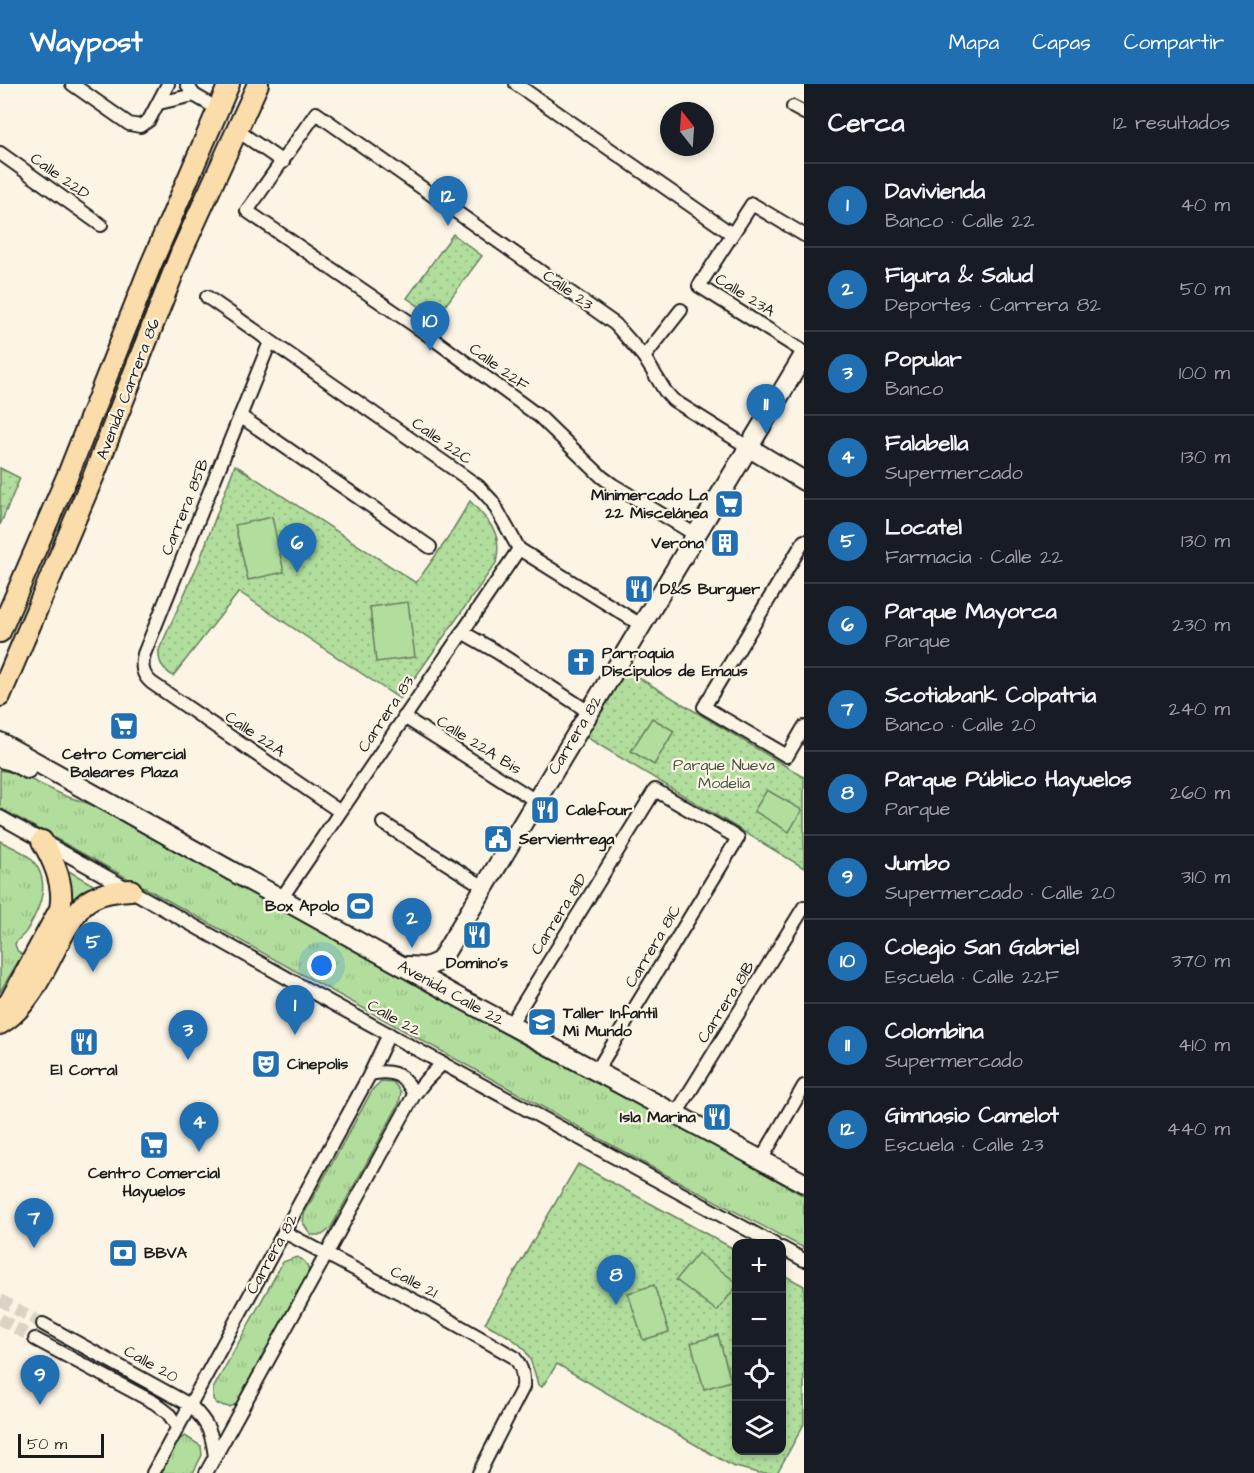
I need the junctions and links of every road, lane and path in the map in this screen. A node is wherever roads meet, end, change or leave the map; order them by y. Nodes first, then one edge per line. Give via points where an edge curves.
1 (72, 84) edge
2 (168, 84) edge
3 (187, 84) edge
4 (229, 84) edge
5 (258, 84) edge
6 (516, 84) edge
7 (194, 95) junction
8 (159, 103) junction
9 (218, 109) junction
10 (238, 131) junction
11 (0, 153) edge
12 (282, 162) junction
13 (101, 225) dead end
14 (732, 234) junction
15 (804, 235) edge
16 (207, 297) dead end
17 (681, 310) dead end
18 (270, 342) junction
19 (804, 353) edge
20 (644, 357) junction
21 (240, 416) junction
22 (748, 447) junction
23 (804, 481) edge
24 (696, 535) junction
25 (804, 541) edge
26 (430, 547) dead end
27 (519, 549) junction
28 (641, 625) junction
29 (0, 632) edge
30 (462, 632) junction
31 (152, 683) joint
32 (0, 696) edge
33 (590, 712) junction
34 (404, 717) junction
35 (804, 727) edge
36 (0, 742) edge
37 (0, 758) edge
38 (101, 798) junction
39 (536, 801) junction
40 (339, 811) junction
41 (0, 817) edge
42 (383, 823) dead end
43 (738, 838) joint
44 (42, 841) junction
45 (484, 887) junction
46 (131, 890) junction
47 (281, 899) junction
48 (804, 907) edge
49 (440, 961) junction
50 (399, 964) junction
51 (458, 997) junction
52 (0, 1010) edge
53 (0, 1024) edge
54 (510, 1025) junction
55 (389, 1034) junction
56 (443, 1064) junction
57 (596, 1072) junction
58 (370, 1074) junction
59 (804, 1086) edge
60 (414, 1095) junction
61 (676, 1114) junction
62 (761, 1160) junction
63 (804, 1183) edge
64 (284, 1232) junction
65 (765, 1239) edge
66 (786, 1250) edge
67 (326, 1254) junction
68 (804, 1260) edge
69 (44, 1324) tunnel mouth
70 (35, 1338) tunnel mouth
71 (190, 1405) junction
72 (178, 1427) junction
73 (215, 1457) junction
74 (153, 1473) edge
75 (206, 1473) edge
76 (479, 1473) edge

1 - 8 street via 129,124 140,126 149,120
2 - 8 street
3 - 7 street
4 - 9 main road, Avenida Carrera 86
5 - 10 main road, Avenida Carrera 86
6 - 14 street
7 - 8 street
7 - 9 street
9 - 29 main road, Avenida Carrera 86
10 - 12 street
10 - 32 main road, Avenida Carrera 86 via 181,254 94,476
11 - 13 street, Calle 22D
12 - 20 street, Calle 23 via 316,113 615,324
12 - 24 street, Calle 22F via 247,211 540,417 607,481
14 - 15 street via 752,204
14 - 19 street, Calle 23A via 699,286
16 - 18 street, Calle 22C
17 - 20 street
18 - 21 street, Carrera 85B
18 - 27 street, Calle 22C via 478,486 492,501
19 - 22 street, Carrera 82
20 - 22 street, Calle 23 via 664,391 674,400
21 - 26 street
21 - 31 street, Carrera 85B via 142,660 143,673
22 - 23 street, Calle 23
22 - 24 street, Carrera 82
24 - 28 street, Carrera 82
25 - 35 street via 704,707 787,756
27 - 28 street, Calle 22C
27 - 30 street, Carrera 83
28 - 33 street, Carrera 82
30 - 33 street
30 - 34 street, Carrera 83
31 - 40 street, Calle 22A
33 - 39 street, Carrera 82
34 - 39 street, Calle 22A Bis
34 - 40 street, Carrera 83
36 - 38 street, Avenida Calle 22
37 - 38 street, Avenida Calle 22 via 57,785
38 - 47 street, Avenida Calle 22
39 - 45 street, Carrera 82
40 - 47 street, Carrera 83
41 - 44 street, Calle 22
42 - 45 street
43 - 54 street, Carrera 81D via 655,790
43 - 57 street, Carrera 81C
44 - 46 street, Calle 22
44 - 52 main road via 55,864 62,894 60,909 9,1003
45 - 49 street, Carrera 82
46 - 53 main road via 101,895 84,905 21,1006
46 - 55 street, Calle 22
47 - 50 street, Avenida Calle 22
48 - 61 street, Carrera 81B
49 - 50 street via 418,968
49 - 51 street via 443,979
50 - 51 street, Avenida Calle 22
51 - 54 street, Avenida Calle 22
54 - 57 street, Avenida Calle 22
55 - 56 street, Calle 22
55 - 58 street, Carrera 82
56 - 60 street
56 - 65 street, Calle 22
57 - 61 street, Avenida Calle 22
58 - 60 street via 396,1073 407,1081
58 - 64 street, Carrera 82
59 - 62 street
60 - 67 street
61 - 62 street, Avenida Calle 22
62 - 63 street, Avenida Calle 22
64 - 67 street, Calle 21
64 - 71 street, Carrera 82
66 - 68 street
67 - 73 street
67 - 76 street, Calle 21 via 514,1357 521,1369 523,1387
69 - 71 street, Calle 20
70 - 72 street, Calle 20 via 155,1403
71 - 72 street, Carrera 82
71 - 73 street, Calle 20 via 210,1429
72 - 74 street, Carrera 82
73 - 75 street

